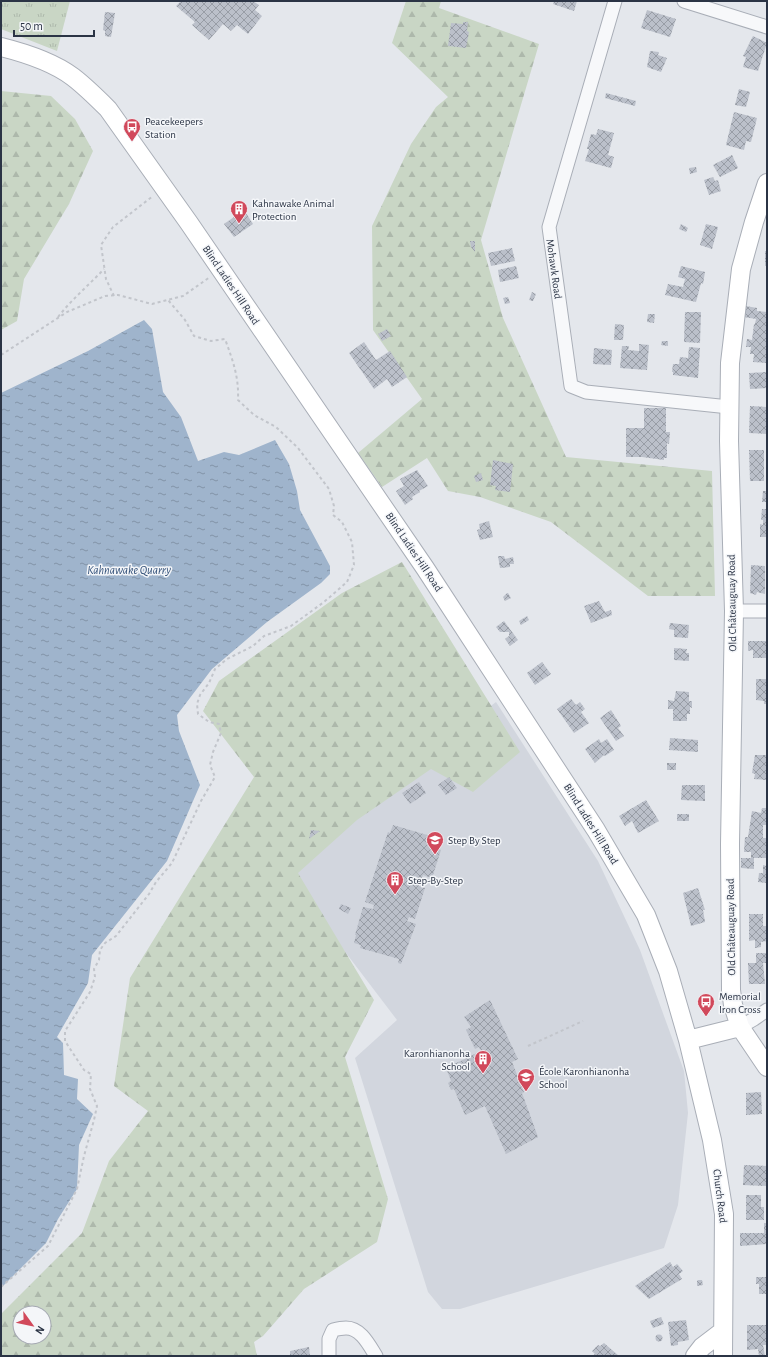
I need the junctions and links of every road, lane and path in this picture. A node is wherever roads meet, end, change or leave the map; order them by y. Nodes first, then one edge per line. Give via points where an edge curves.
1 (614, 1) edge
2 (684, 1) edge
3 (767, 26) edge
4 (1, 47) edge
5 (767, 183) edge
6 (164, 188) junction
7 (104, 269) junction
8 (221, 270) junction
9 (114, 296) junction
10 (168, 300) junction
11 (56, 319) junction
12 (1, 355) edge
13 (729, 406) junction
14 (734, 611) junction
15 (767, 611) edge
16 (767, 1010) edge
17 (583, 1021) dead end
18 (740, 1027) junction
19 (688, 1040) junction
20 (528, 1046) dead end
21 (767, 1067) edge
22 (1, 1287) edge
23 (723, 1331) junction
24 (329, 1356) edge
25 (376, 1356) edge
26 (695, 1356) edge
27 (724, 1356) edge

1 - 13 street, Mohawk Road via 549,227 571,386 586,392
2 - 3 street
4 - 6 street, Blind Ladies Hill Road via 48,63 72,76 108,109
5 - 13 street, Old Châteauguay Road via 741,269 730,363
6 - 7 path via 113,227 101,245
6 - 8 street, Blind Ladies Hill Road
7 - 9 path
7 - 11 path
8 - 10 path via 183,296
8 - 19 street, Blind Ladies Hill Road via 425,568 596,830 646,915 668,972
9 - 10 path via 152,304
9 - 11 path via 105,296
10 - 22 path via 185,320 194,336 211,341 225,339 239,385 238,400 254,415 276,427 316,470 329,489 334,506 333,515 342,522 352,542 354,565 347,582 324,602 291,626 264,636 253,646 227,659 215,669 200,695 197,704 198,714 209,722 219,724 221,733 210,765 215,777 172,863 116,936 100,950 90,992 65,1031 66,1041 84,1070 91,1074 90,1089 97,1106 77,1189 48,1246
11 - 12 path
13 - 14 street, Old Châteauguay Road
14 - 15 street
14 - 18 street, Old Châteauguay Road via 730,844 731,990
16 - 18 street
17 - 20 path
18 - 19 street
18 - 21 street
19 - 23 street, Church Road via 712,1140 724,1214
23 - 26 street via 702,1347
23 - 27 street, Church Road
24 - 25 street via 329,1339 333,1330 347,1328 355,1330 363,1337

